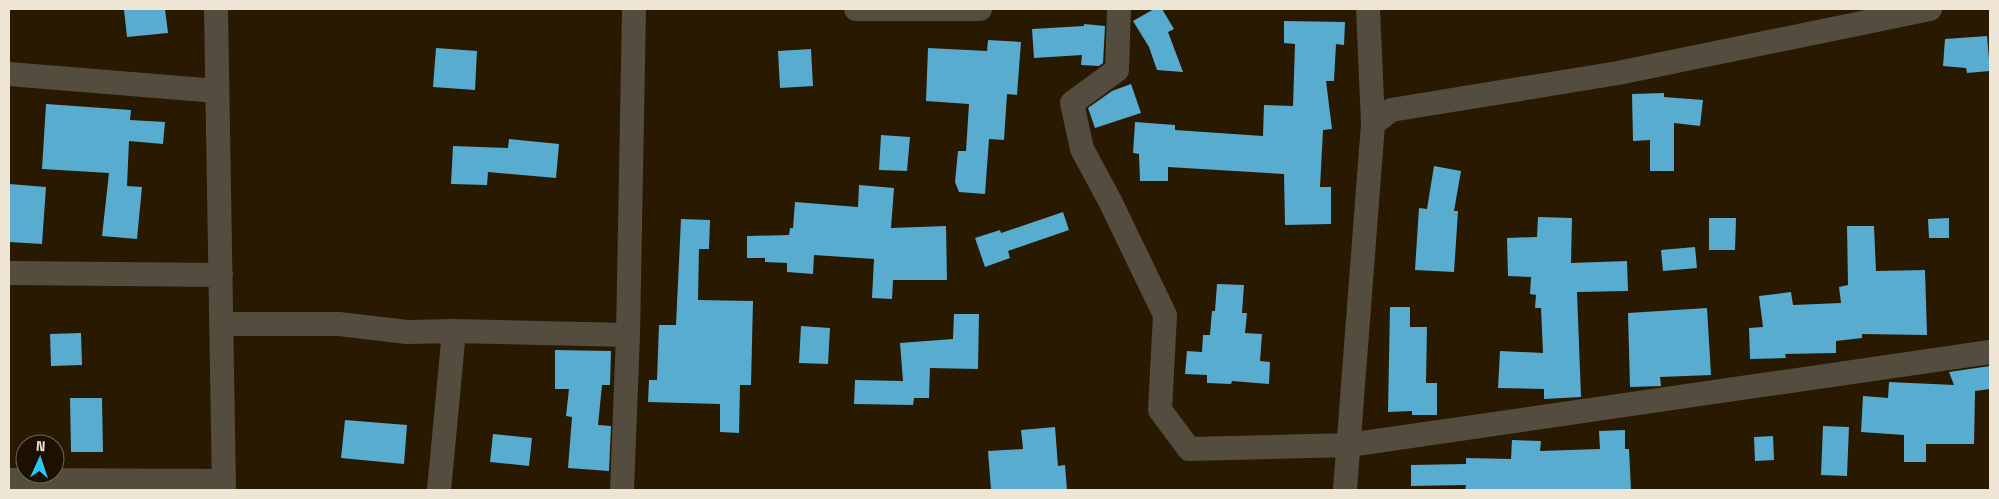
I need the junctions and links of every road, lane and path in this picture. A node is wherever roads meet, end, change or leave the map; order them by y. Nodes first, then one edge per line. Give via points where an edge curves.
1 (216, 9) edge
2 (634, 9) edge
3 (856, 9) edge
4 (980, 9) edge
5 (1119, 9) edge
6 (1368, 9) edge
7 (1930, 9) edge
8 (9, 74) edge
9 (217, 91) junction
10 (1373, 124) junction
11 (9, 273) edge
12 (221, 275) junction
13 (221, 324) junction
14 (454, 331) junction
15 (628, 335) junction
16 (1990, 352) edge
17 (1349, 445) junction
18 (9, 480) edge
19 (224, 486) edge
20 (440, 490) edge
21 (622, 490) edge
22 (1345, 490) edge

1 - 9 street
2 - 15 street
3 - 4 street
5 - 17 street via 1117,70 1072,103 1082,149 1165,315 1160,410 1189,449
6 - 10 street
7 - 10 street via 1618,72 1391,110
8 - 9 street
9 - 12 street
10 - 17 street
11 - 12 street
12 - 13 street
13 - 14 street via 339,324 407,332
13 - 19 street
14 - 15 street
14 - 20 street
15 - 21 street
16 - 17 street
17 - 22 street
18 - 19 street

